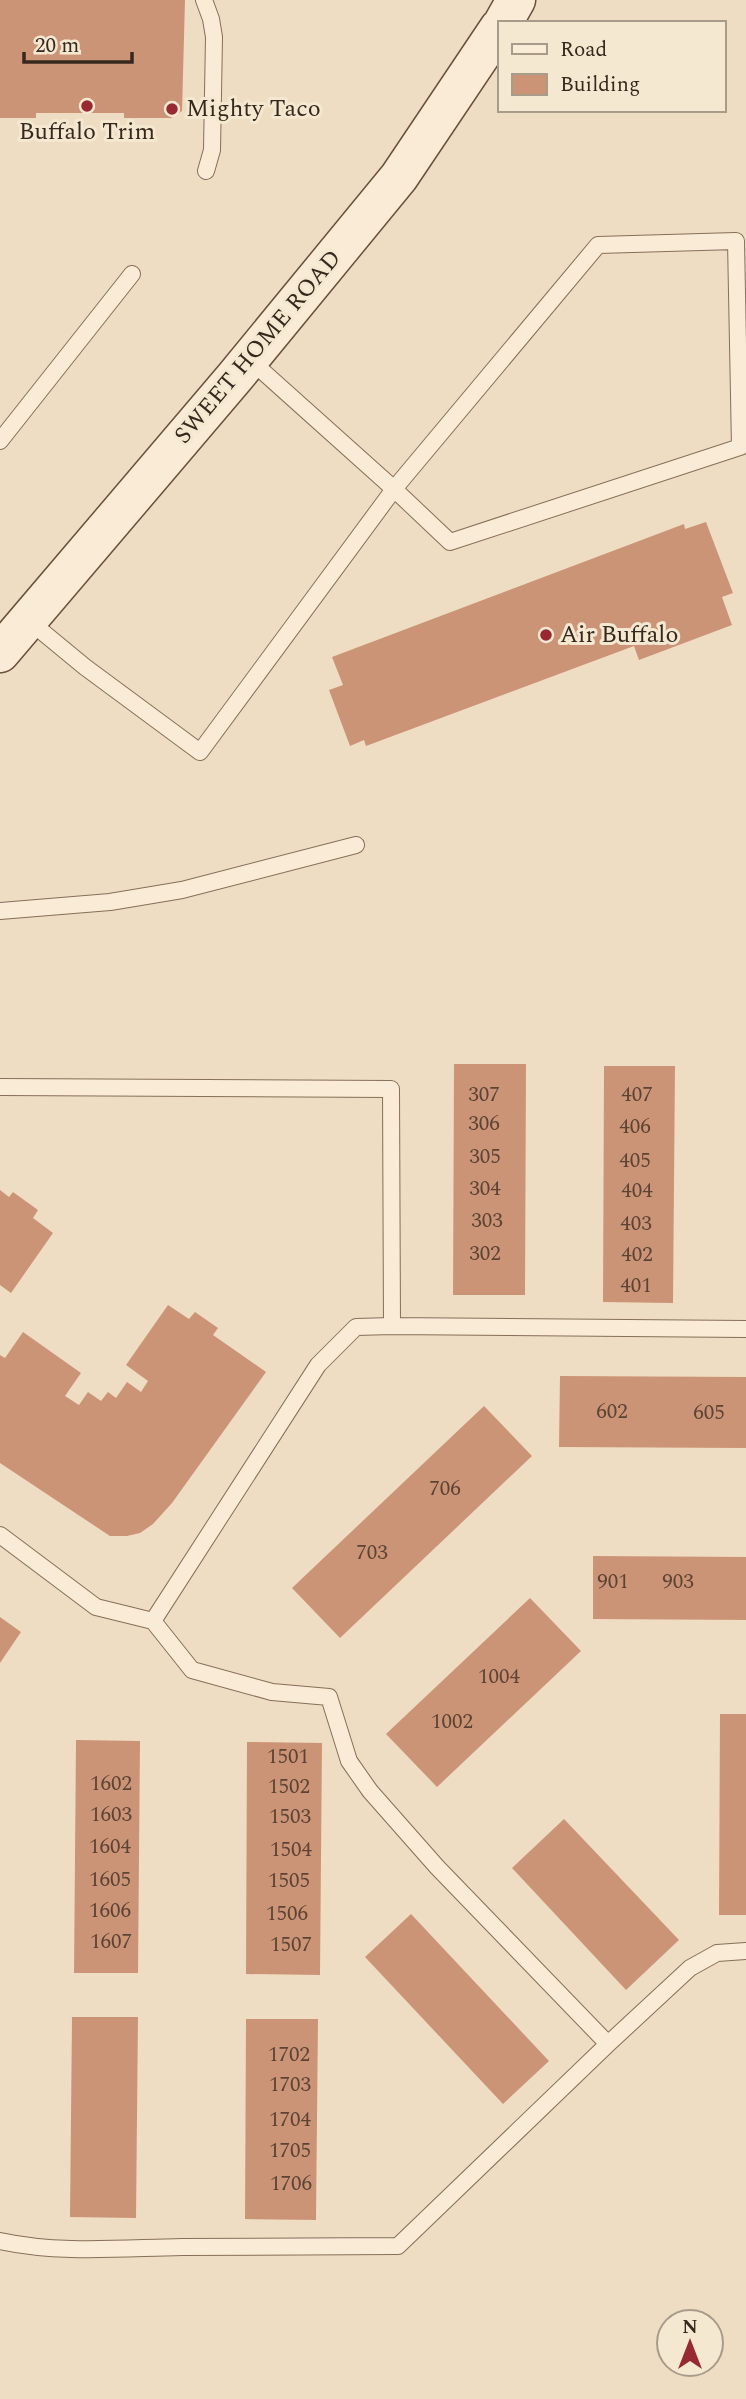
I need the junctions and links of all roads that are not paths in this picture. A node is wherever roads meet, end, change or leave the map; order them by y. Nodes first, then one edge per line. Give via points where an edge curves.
1 (204, 0) edge
2 (516, 0) edge
3 (504, 21) edge
4 (498, 29) edge
5 (206, 171) dead end
6 (132, 274) dead end
7 (250, 360) junction
8 (0, 442) edge
9 (394, 489) junction
10 (28, 620) junction
11 (0, 653) edge
12 (356, 845) dead end
13 (0, 911) edge
14 (0, 1087) edge
15 (392, 1326) junction
16 (746, 1329) edge
17 (0, 1535) edge
18 (153, 1620) junction
19 (746, 1951) edge
20 (608, 2044) junction
21 (0, 2241) edge

1 - 5 lane via 214,37 212,150
2 - 3 main road
4 - 7 main road, SWEET HOME ROAD via 399,177
6 - 8 lane
7 - 9 lane
7 - 10 main road, SWEET HOME ROAD
9 - 9 lane via 598,245 736,242 740,447 450,542
9 - 10 lane via 200,752
10 - 11 main road, SWEET HOME ROAD
12 - 13 lane via 181,890 110,902
14 - 15 lane via 391,1088
15 - 16 lane
15 - 18 lane via 356,1327 318,1366
17 - 18 lane via 96,1607
18 - 20 lane via 192,1670 272,1692 329,1697 349,1761 370,1791
19 - 20 lane via 726,1951 701,1961
20 - 21 lane via 398,2246 84,2250

